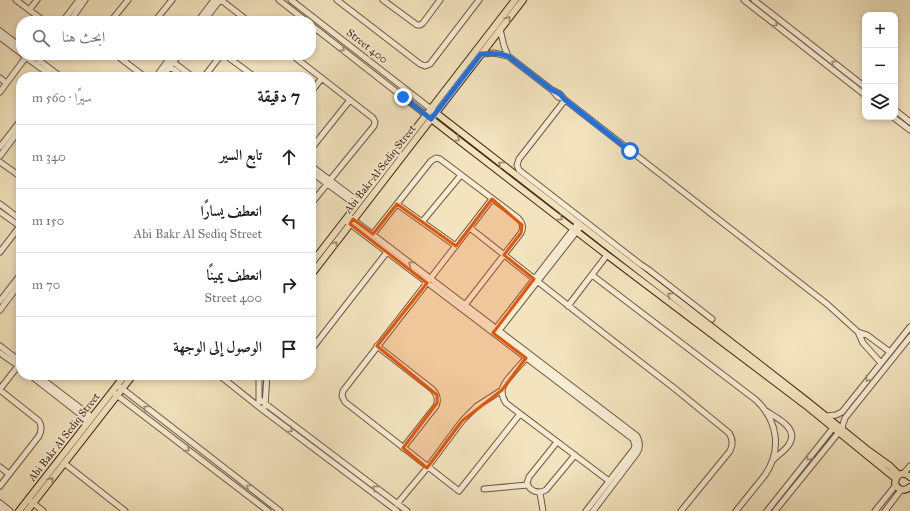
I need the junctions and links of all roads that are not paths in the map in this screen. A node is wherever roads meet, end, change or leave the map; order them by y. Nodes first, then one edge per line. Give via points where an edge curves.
1 (16, 0) edge
2 (37, 0) edge
3 (79, 0) edge
4 (85, 0) edge
5 (128, 0) edge
6 (172, 0) edge
7 (214, 0) edge
8 (220, 0) edge
9 (279, 0) edge
10 (291, 0) edge
11 (337, 0) edge
12 (383, 0) edge
13 (479, 0) edge
14 (515, 0) edge
15 (523, 0) edge
16 (744, 0) edge
17 (754, 0) edge
18 (438, 1) edge
19 (29, 10) junction
20 (37, 16) edge
21 (70, 16) edge
22 (71, 16) edge
23 (115, 16) edge
24 (160, 16) edge
25 (202, 16) edge
26 (208, 16) edge
27 (241, 16) edge
28 (300, 16) edge
29 (311, 16) edge
30 (316, 20) edge
31 (316, 29) edge
32 (500, 29) junction
33 (0, 31) edge
34 (0, 37) edge
35 (16, 43) edge
36 (16, 50) edge
37 (481, 54) junction
38 (508, 56) junction
39 (20, 60) edge
40 (37, 60) edge
41 (37, 60) edge
42 (217, 60) edge
43 (232, 60) edge
44 (299, 60) edge
45 (124, 61) edge
46 (170, 61) edge
47 (48, 72) edge
48 (54, 72) edge
49 (138, 72) edge
50 (160, 72) edge
51 (164, 72) edge
52 (180, 72) edge
53 (186, 72) edge
54 (208, 72) edge
55 (248, 72) edge
56 (314, 72) edge
57 (316, 73) edge
58 (0, 78) edge
59 (322, 78) junction
60 (6, 83) junction
61 (862, 85) edge
62 (316, 86) edge
63 (0, 92) edge
64 (862, 93) edge
65 (565, 99) junction
66 (350, 100) junction
67 (433, 111) junction
68 (898, 112) edge
69 (428, 117) junction
70 (897, 120) edge
71 (910, 122) edge
72 (16, 126) edge
73 (910, 130) edge
74 (16, 135) edge
75 (316, 143) edge
76 (0, 147) edge
77 (0, 156) edge
78 (0, 162) edge
79 (316, 170) edge
80 (16, 173) edge
81 (316, 175) edge
82 (461, 175) junction
83 (329, 182) junction
84 (316, 198) edge
85 (492, 199) junction
86 (0, 204) edge
87 (357, 204) junction
88 (397, 204) junction
89 (0, 212) edge
90 (16, 216) edge
91 (349, 220) junction
92 (422, 222) junction
93 (16, 224) edge
94 (580, 224) junction
95 (470, 228) junction
96 (575, 230) junction
97 (16, 232) edge
98 (373, 234) junction
99 (456, 246) junction
100 (0, 250) edge
101 (387, 252) junction
102 (504, 255) junction
103 (607, 255) junction
104 (316, 258) edge
105 (316, 268) edge
106 (592, 275) junction
107 (16, 280) edge
108 (536, 280) junction
109 (429, 281) junction
110 (16, 289) edge
111 (0, 301) edge
112 (465, 305) junction
113 (568, 306) junction
114 (0, 310) edge
115 (712, 319) dead end
116 (910, 327) edge
117 (496, 332) junction
118 (858, 332) junction
119 (910, 337) edge
120 (316, 344) edge
121 (0, 346) edge
122 (377, 346) junction
123 (890, 352) junction
124 (0, 353) edge
125 (528, 356) junction
126 (16, 362) edge
127 (16, 363) edge
128 (881, 363) junction
129 (16, 371) edge
130 (37, 380) edge
131 (43, 380) edge
132 (123, 380) edge
133 (128, 380) edge
134 (225, 380) edge
135 (259, 380) edge
136 (266, 380) edge
137 (120, 387) junction
138 (0, 390) edge
139 (502, 390) junction
140 (114, 393) junction
141 (259, 399) junction
142 (805, 403) junction
143 (265, 404) junction
144 (259, 407) junction
145 (765, 410) junction
146 (265, 412) junction
147 (842, 412) junction
148 (520, 414) junction
149 (826, 416) junction
150 (847, 416) junction
151 (91, 419) junction
152 (838, 430) junction
153 (557, 442) junction
154 (403, 448) junction
155 (575, 455) junction
156 (773, 460) junction
157 (64, 463) junction
158 (0, 466) edge
159 (910, 466) edge
160 (427, 468) junction
161 (9, 474) junction
162 (901, 478) edge
163 (609, 481) junction
164 (528, 485) junction
165 (0, 486) edge
166 (910, 489) edge
167 (484, 490) dead end
168 (901, 490) junction
169 (540, 493) junction
170 (0, 503) edge
171 (397, 504) junction
172 (29, 506) edge
173 (0, 509) edge
174 (3, 511) edge
175 (10, 511) edge
176 (19, 511) edge
177 (43, 511) edge
178 (125, 511) edge
179 (268, 511) edge
180 (280, 511) edge
181 (397, 511) edge
182 (407, 511) edge
183 (543, 511) edge
184 (586, 511) edge
185 (593, 511) edge
186 (681, 511) edge
187 (736, 511) edge
188 (767, 511) edge
189 (775, 511) edge
190 (876, 511) edge
191 (885, 511) edge

1 - 19 street
2 - 19 street
3 - 21 street
4 - 22 street
5 - 23 street
6 - 24 street
7 - 25 street
8 - 26 street
8 - 27 street
9 - 28 street
10 - 29 street, Street 400
11 - 13 street via 425,66 430,64
12 - 18 street via 417,26 423,23
14 - 67 main road, Abi Bakr Al Sediq Street
32 -> 15 main road, Abi Bakr Al Sediq Street
16 -> 64 street
61 -> 17 street
19 - 20 street
30 - 67 street, Street 400
31 -> 69 street, Street 400
32 - 37 main road, Abi Bakr Al Sediq Street
32 - 38 street
33 - 35 street
34 - 36 street
37 - 38 street
37 - 67 main road, Abi Bakr Al Sediq Street
38 - 65 street
39 - 60 street
40 - 47 street
41 - 48 street
42 - 54 street
43 - 55 street
44 - 56 street
45 - 49 street
46 - 50 street
46 - 51 street
46 - 52 street
46 - 53 street
57 - 59 street
58 - 60 street
59 - 62 street
59 - 66 street
60 - 63 street
65 - 115 street via 519,159 519,170
65 - 118 street via 820,299
66 - 75 street
66 - 83 street via 373,118 374,125
67 - 69 main road, Abi Bakr Al Sediq Street
94 -> 67 main road
68 - 71 street
69 - 87 main road, Abi Bakr Al Sediq Street
69 - 91 main road, Abi Bakr Al Sediq Street
69 -> 96 main road
70 - 73 street
72 - 76 street
74 - 77 street
78 - 80 street
79 - 83 street
81 - 83 street
82 - 85 street
82 - 88 street via 440,159 434,158
82 - 92 street
83 - 84 street
83 - 87 street
85 - 95 street
85 - 102 street via 518,218 522,225 521,233
86 - 90 street
87 - 91 main road, Abi Bakr Al Sediq Street
88 - 92 street
88 - 98 street
89 - 93 street
91 - 98 street
91 - 101 street
91 - 104 main road, Abi Bakr Al Sediq Street
105 -> 91 main road, Abi Bakr Al Sediq Street
92 - 99 street
94 - 96 street
142 -> 94 main road
95 - 99 street
95 - 102 street
96 - 103 main road
96 - 108 street
97 - 100 street
109 -> 98 street
99 - 109 street
101 - 109 street
101 - 120 street
102 - 108 street
102 - 112 street
103 - 106 street
103 - 142 main road
106 - 113 street
106 - 145 street via 756,400
107 - 111 street
108 - 113 street
108 - 117 street
109 - 112 street
109 - 117 street
109 - 122 street
110 - 114 street
112 - 117 street
113 - 186 street via 731,435 730,451
116 - 123 street
117 - 125 street
118 - 123 street via 867,335
118 - 128 street via 862,343
119 - 150 street
121 - 126 street
122 - 154 street via 343,391 343,399
122 - 154 street via 437,395 436,406
123 - 128 street
124 - 127 street
125 - 139 street via 505,382
125 - 163 street via 633,439 634,449
125 - 185 street via 633,432 638,439 640,446 637,453
128 -> 147 street
129 - 138 street
130 - 151 street
131 - 151 street
132 - 137 main road, Abi Bakr Al Sediq Street
133 - 137 main road, Abi Bakr Al Sediq Street
134 - 144 street
135 - 141 street
136 - 143 street
137 - 140 main road, Abi Bakr Al Sediq Street
180 -> 137 street
138 - 161 street via 38,421 42,429
139 - 148 street via 506,403
139 - 160 street via 467,415
140 - 151 main road, Abi Bakr Al Sediq Street
140 - 157 main road, Abi Bakr Al Sediq Street
140 -> 179 street
141 - 143 street
141 - 144 street
142 - 149 main road
142 - 152 main road
143 - 146 street
171 -> 143 street
144 - 146 street
145 - 156 street via 775,432
145 - 156 street via 786,424 791,433 789,444
146 -> 181 street
147 - 149 street
147 - 150 street
148 - 153 street
148 - 160 street via 459,491
149 - 152 main road
150 - 152 street
151 - 172 main road, Abi Bakr Al Sediq Street
152 - 162 main road via 890,466
152 -> 188 street
152 - 189 street
153 - 155 street
153 - 164 street via 529,477
154 - 160 street
155 - 163 street
155 - 169 street via 548,489
156 - 187 street via 765,475
172 -> 157 main road, Abi Bakr Al Sediq Street
157 - 178 street
158 - 161 street
159 - 162 street
160 - 171 street
161 - 165 street
162 - 168 main road via 898,488
162 - 190 street
163 - 184 street
164 - 167 street
164 - 169 street
166 - 168 main road
168 - 191 street
169 - 183 street
170 - 175 street
171 - 182 street
172 - 176 main road, Abi Bakr Al Sediq Street
172 - 177 street
173 - 174 street

